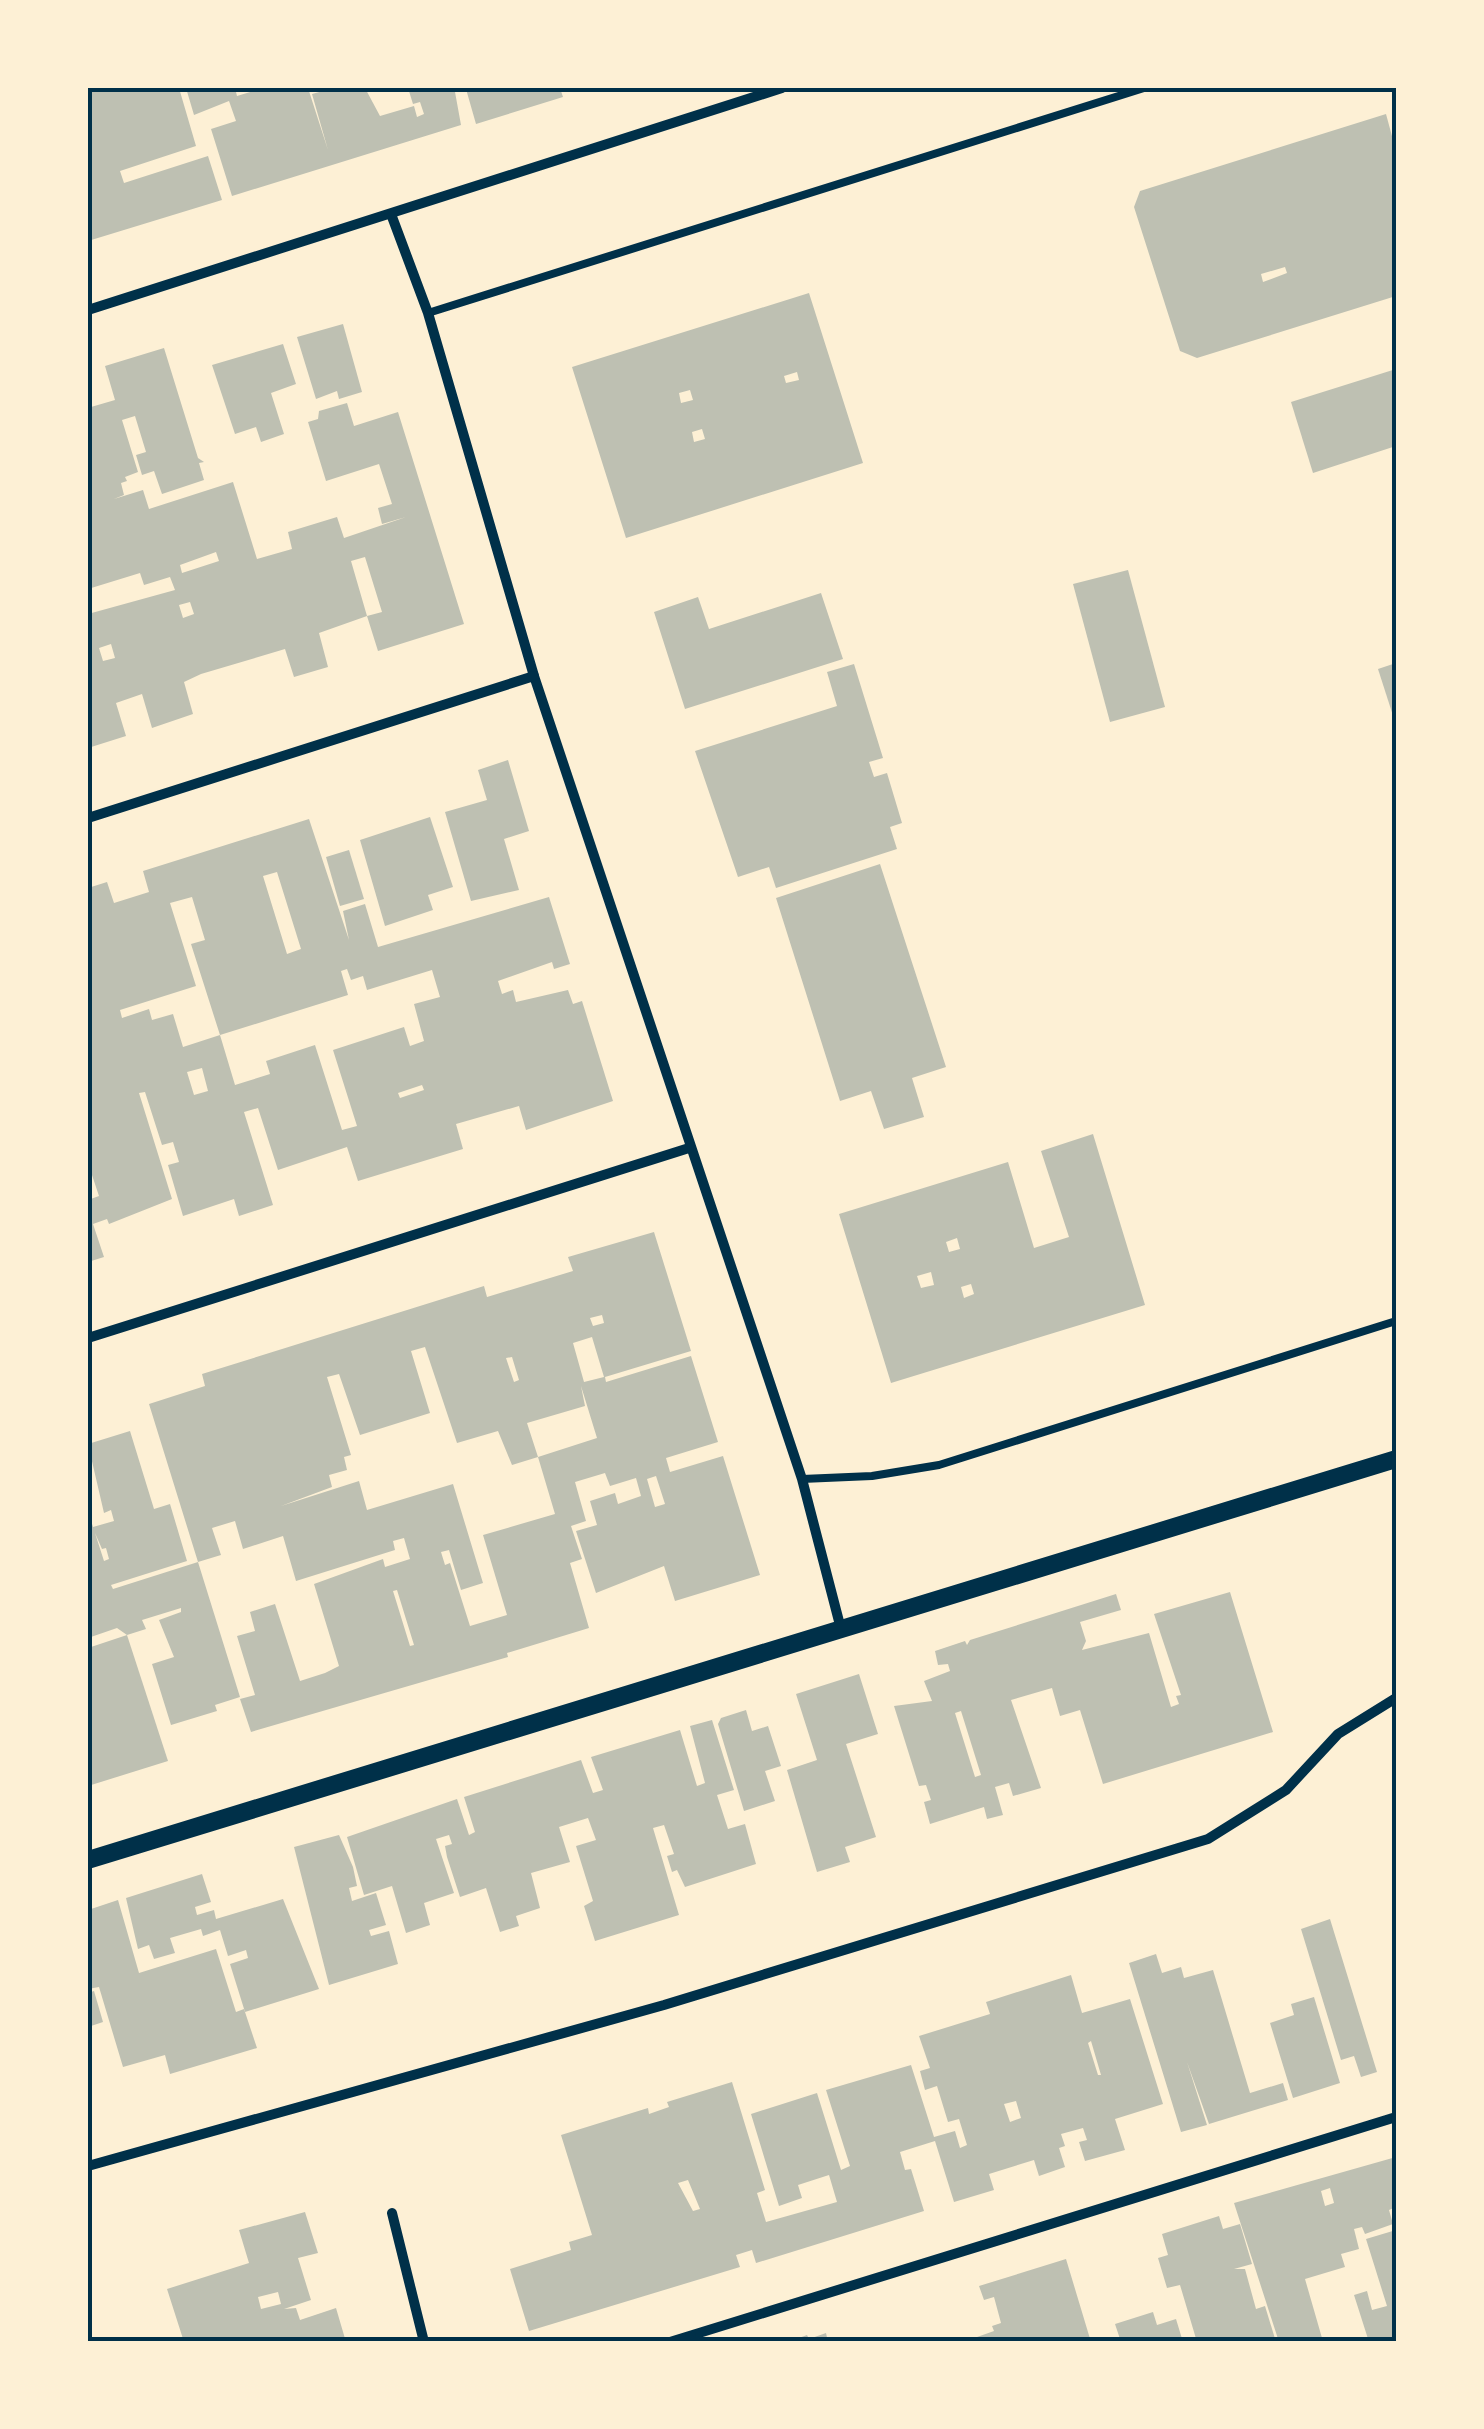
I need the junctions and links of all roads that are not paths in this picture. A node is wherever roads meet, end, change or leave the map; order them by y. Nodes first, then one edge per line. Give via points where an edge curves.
1 (782, 88) edge
2 (1144, 88) edge
3 (391, 214) junction
4 (88, 310) edge
5 (428, 314) junction
6 (534, 676) junction
7 (88, 818) edge
8 (689, 1148) junction
9 (1396, 1321) edge
10 (88, 1338) edge
11 (1396, 1461) edge
12 (802, 1479) junction
13 (841, 1629) junction
14 (1396, 1698) edge
15 (88, 1860) edge
16 (1396, 2117) edge
17 (88, 2166) edge
18 (392, 2214) dead end
19 (424, 2342) edge
20 (670, 2342) edge

1 - 3 street
2 - 5 lane
3 - 4 street
3 - 5 street
5 - 6 street
6 - 7 street
6 - 8 street
8 - 10 street
8 - 12 street
9 - 12 lane via 939,1465
11 - 13 street
12 - 13 street
13 - 15 street
14 - 17 street via 1338,1734 1286,1790 1208,1839 664,2005
16 - 20 street
18 - 19 street

